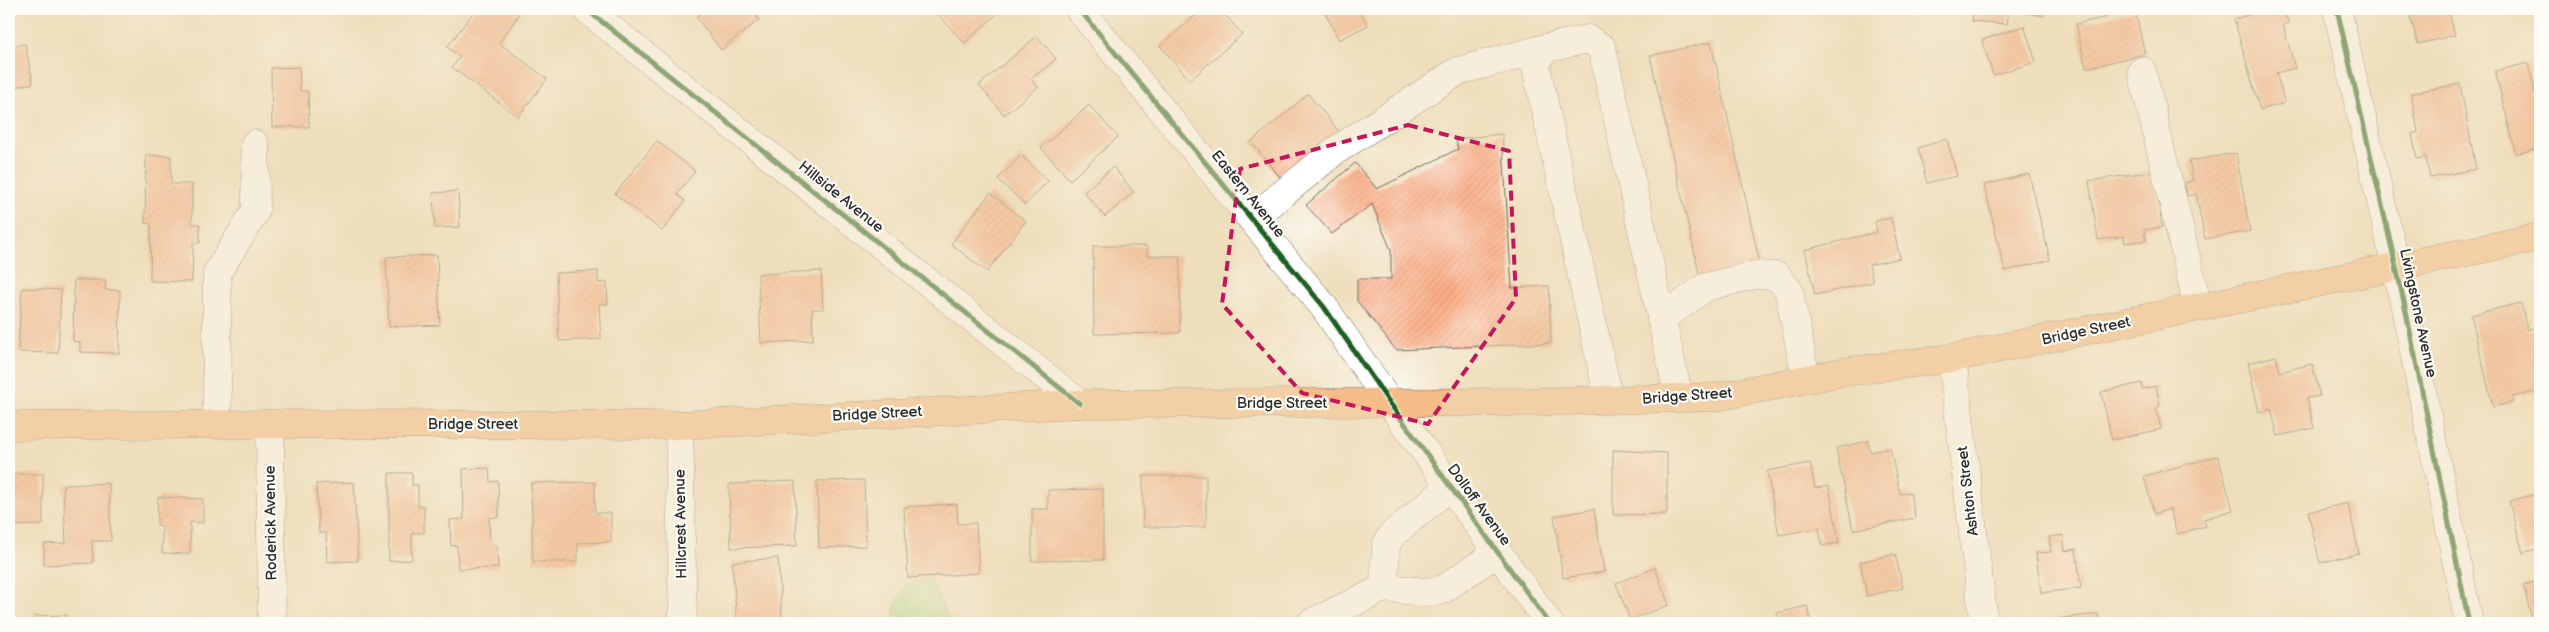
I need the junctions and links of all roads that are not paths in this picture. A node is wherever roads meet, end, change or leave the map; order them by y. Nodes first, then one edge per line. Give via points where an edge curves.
1 (586, 9) edge
2 (1079, 9) edge
3 (2337, 9) edge
4 (1542, 49) junction
5 (2142, 71) dead end
6 (255, 144) dead end
7 (1252, 219) junction
8 (2540, 237) edge
9 (2396, 267) junction
10 (2198, 307) junction
11 (1661, 319) junction
12 (1952, 358) junction
13 (1806, 379) junction
14 (1678, 398) junction
15 (1609, 400) junction
16 (1389, 402) junction
17 (1080, 404) junction
18 (217, 424) junction
19 (270, 424) junction
20 (679, 425) junction
21 (9, 426) edge
22 (1450, 486) junction
23 (1498, 552) junction
24 (1384, 588) junction
25 (272, 623) edge
26 (683, 623) edge
27 (1311, 623) edge
28 (1549, 623) edge
29 (1984, 623) edge
30 (2469, 623) edge

1 - 17 street, Hillside Avenue
2 - 7 street, Eastern Avenue
3 - 9 street, Livingstone Avenue
4 - 7 street via 1458,72 1335,151
4 - 11 street via 1588,39 1602,48
4 - 15 street via 1536,67
5 - 10 street
6 - 18 street via 256,210 217,274
7 - 16 street, Eastern Avenue via 1324,307
8 - 9 main road, Bridge Street
9 - 10 main road, Bridge Street
9 - 30 street, Livingstone Avenue
10 - 12 main road, Bridge Street
11 - 13 street via 1706,287 1755,275 1777,276 1789,291
11 - 14 street
12 - 13 main road, Bridge Street
12 - 29 street, Ashton Street
13 - 14 main road, Bridge Street via 1716,397
14 - 15 main road, Bridge Street
15 - 16 main road, Bridge Street
16 - 17 main road, Bridge Street
16 - 22 street, Dolloff Avenue
17 - 20 main road, Bridge Street
18 - 19 main road, Bridge Street
18 - 21 main road, Bridge Street
19 - 20 main road, Bridge Street
19 - 25 street, Roderick Avenue
20 - 26 street, Hillcrest Avenue
22 - 23 street, Dolloff Avenue
22 - 24 street via 1392,535 1386,545
23 - 24 street via 1442,590 1427,592
23 - 28 street, Dolloff Avenue
24 - 27 street

